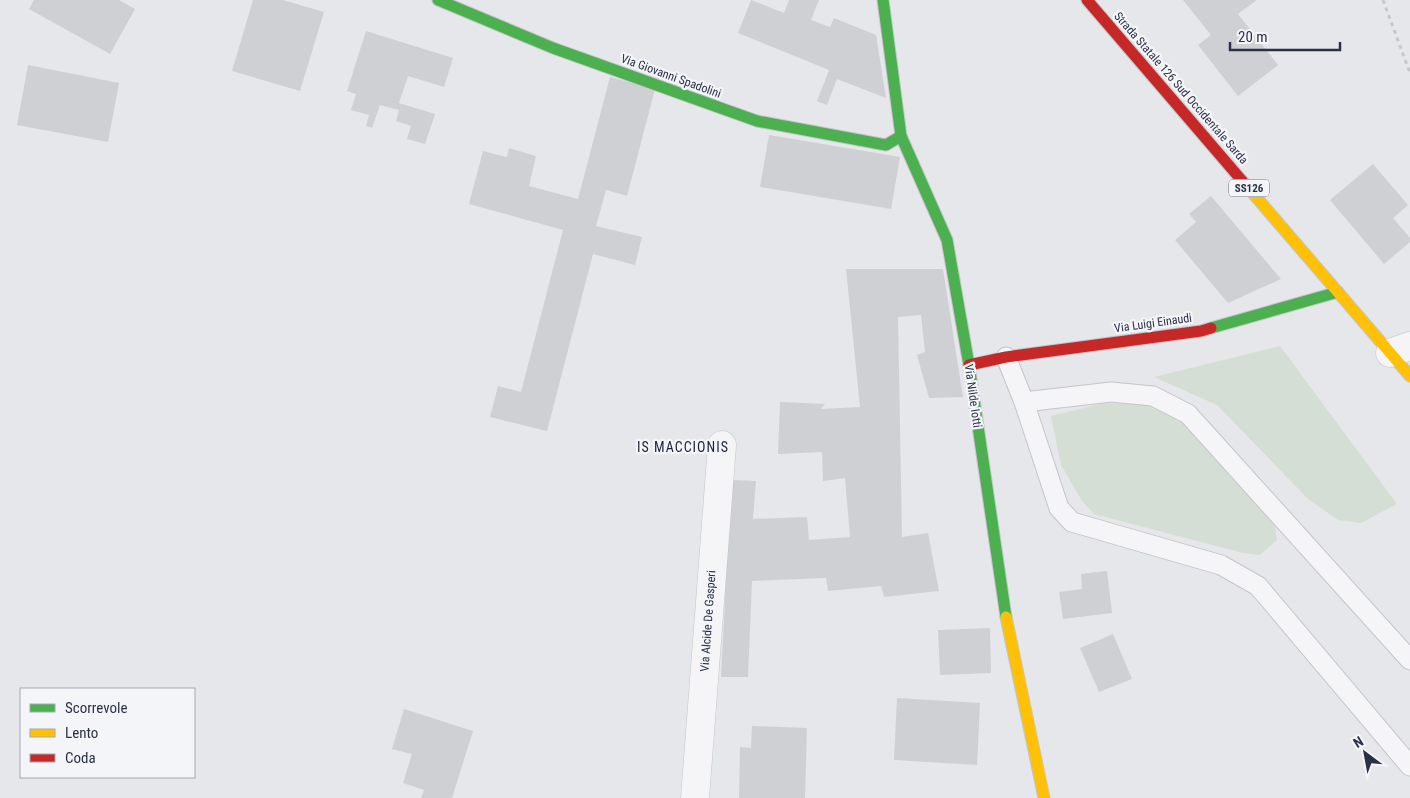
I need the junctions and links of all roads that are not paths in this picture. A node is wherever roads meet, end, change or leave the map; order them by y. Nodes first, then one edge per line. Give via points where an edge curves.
1 (438, 0) edge
2 (883, 0) edge
3 (1087, 0) edge
4 (901, 136) junction
5 (1338, 292) junction
6 (1400, 350) edge
7 (1006, 357) junction
8 (969, 365) junction
9 (1410, 376) edge
10 (1024, 402) junction
11 (722, 445) dead end
12 (1410, 660) edge
13 (1410, 766) edge
14 (695, 798) edge
15 (1044, 798) edge

1 - 4 street, Via Giovanni Spadolini via 553,48 757,121 886,145
2 - 4 street, Via Nilde Iotti
3 - 5 street, Strada Statale 126 Sud Occidentale Sarda / SS126
4 - 8 street, Via Nilde Iotti via 947,240
5 - 6 street, Strada Statale 126 Sud Occidentale Sarda / SS126
5 - 7 street, Via Luigi Einaudi via 1201,331
6 - 9 street, Strada Statale 126 Sud Occidentale Sarda / SS126
7 - 8 street, Via Luigi Einaudi
7 - 10 lane
8 - 15 street, Via Nilde Iotti via 1006,615
10 - 12 lane via 1111,392 1153,396 1188,414
10 - 13 lane via 1059,508 1072,522 1221,565 1258,586
11 - 14 street, Via Alcide De Gasperi

